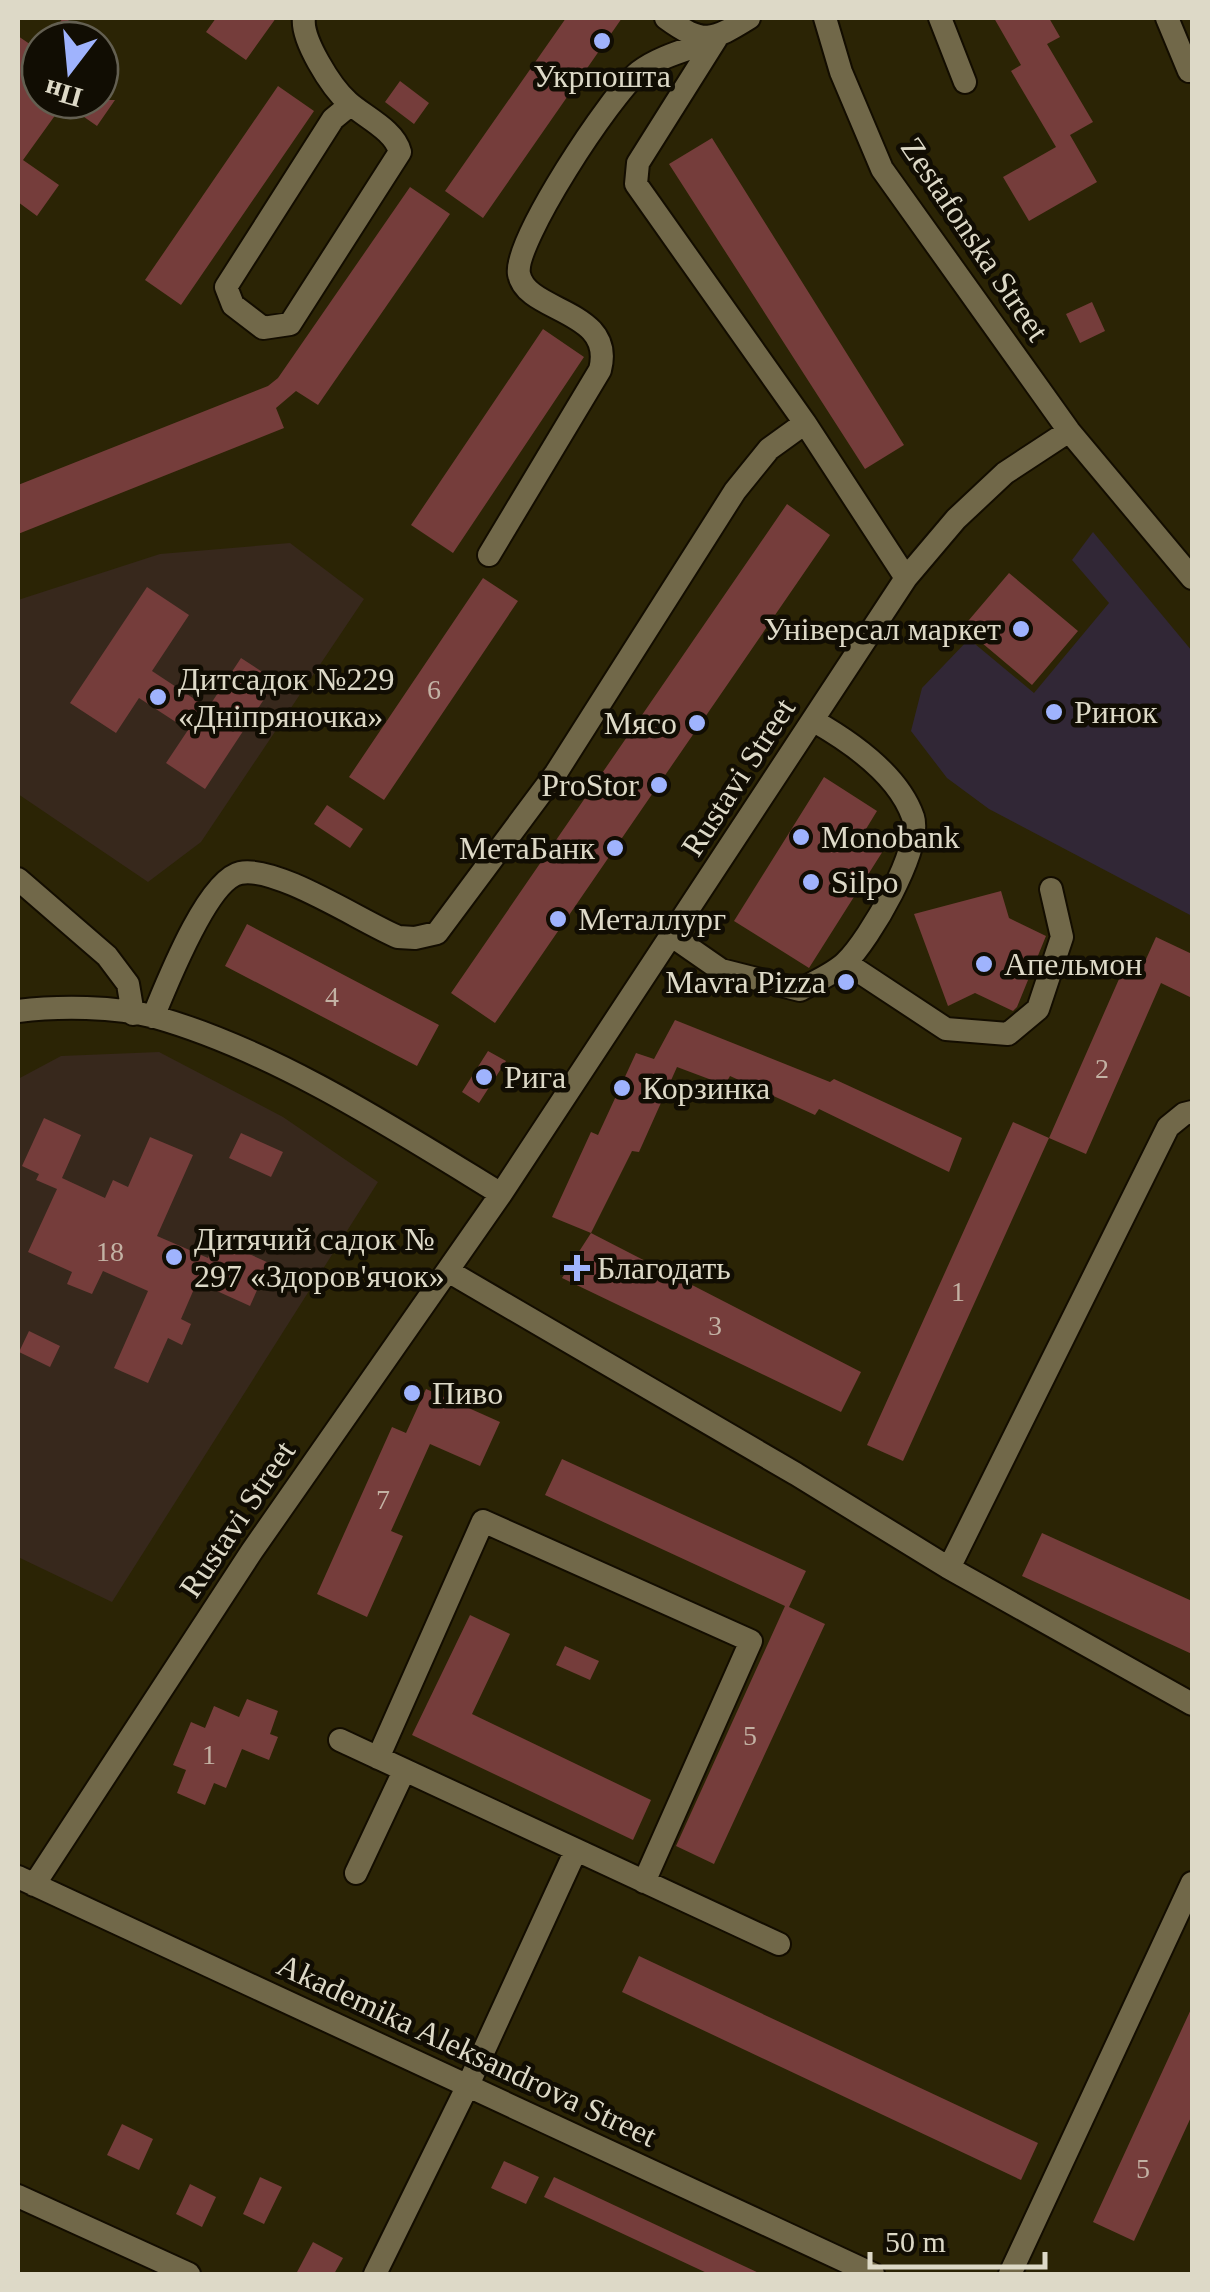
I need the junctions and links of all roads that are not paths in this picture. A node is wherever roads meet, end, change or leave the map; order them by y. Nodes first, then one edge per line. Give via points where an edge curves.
1 (304, 18) edge
2 (666, 18) edge
3 (749, 18) edge
4 (825, 18) edge
5 (940, 18) edge
6 (1167, 18) edge
7 (716, 39) junction
8 (1189, 71) dead end
9 (965, 82) dead end
10 (350, 105) junction
11 (805, 423) junction
12 (1069, 431) junction
13 (489, 556) dead end
14 (906, 578) junction
15 (1192, 578) edge
16 (814, 721) junction
17 (18, 879) edge
18 (1051, 890) dead end
19 (672, 936) junction
20 (846, 963) junction
21 (18, 1011) edge
22 (143, 1015) junction
23 (1192, 1112) edge
24 (501, 1194) junction
25 (448, 1271) junction
26 (948, 1568) junction
27 (1192, 1704) edge
28 (340, 1740) dead end
29 (378, 1758) junction
30 (404, 1770) junction
31 (576, 1850) junction
32 (356, 1873) dead end
33 (26, 1881) edge
34 (644, 1882) junction
35 (1192, 1883) edge
36 (779, 1944) dead end
37 (468, 2085) junction
38 (18, 2196) edge
39 (188, 2274) edge
40 (374, 2274) edge
41 (873, 2274) edge
42 (1010, 2274) edge

1 - 10 street via 304,33
2 - 7 street
3 - 7 street
4 - 12 street, Zestafonska Street via 882,169
5 - 9 street
6 - 8 street
7 - 11 street via 638,163 636,184
7 - 13 street via 655,63 623,89 525,244 518,271 526,287 599,336 604,352 600,370
10 - 10 street via 394,140 398,156 290,324 263,328 233,305 226,287 334,119
11 - 14 street
11 - 22 street via 768,449 735,491 556,773 437,933 398,937 301,888 243,872 209,902
12 - 14 street, Rustavi Street via 1005,474
12 - 15 street, Zestafonska Street
14 - 16 street, Rustavi Street
16 - 19 street, Rustavi Street
16 - 20 street via 854,743 891,781 914,819 909,857 878,920
17 - 22 street via 107,956
18 - 20 street via 1062,937 1038,1009 1008,1034 946,1028
19 - 20 street via 721,970 800,990
19 - 24 street, Rustavi Street
21 - 22 street
22 - 24 street via 242,1048
23 - 26 street via 1168,1127
24 - 25 street, Rustavi Street
25 - 26 street
25 - 33 street, Rustavi Street
26 - 27 street
28 - 29 street
29 - 30 street
29 - 34 street via 483,1522 751,1641
30 - 31 street
30 - 32 street
31 - 34 street
31 - 37 street
33 - 37 street, Akademika Aleksandrova Street
34 - 36 street
35 - 42 street
37 - 40 street
37 - 41 street, Akademika Aleksandrova Street
38 - 39 street

